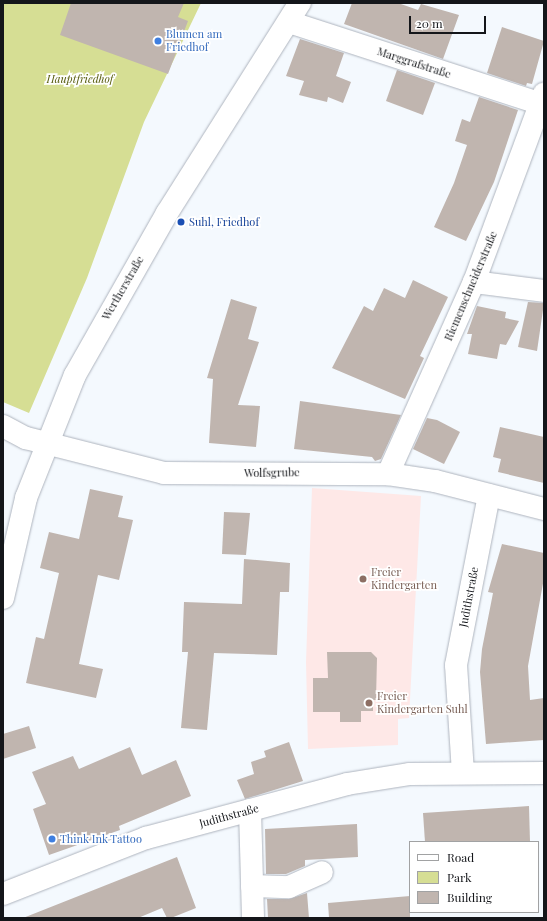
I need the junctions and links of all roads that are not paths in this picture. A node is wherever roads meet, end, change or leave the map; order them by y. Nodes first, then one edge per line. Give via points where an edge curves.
1 (300, 3) edge
2 (288, 22) junction
3 (542, 99) edge
4 (474, 282) junction
5 (544, 291) edge
6 (3, 426) edge
7 (46, 444) junction
8 (388, 474) junction
9 (489, 495) junction
10 (544, 509) edge
11 (3, 598) edge
12 (463, 773) junction
13 (544, 773) edge
14 (250, 810) junction
15 (322, 872) dead end
16 (252, 886) junction
17 (3, 894) edge
18 (254, 918) edge

1 - 2 street, Wertherstraße
2 - 3 street, Marggrafstraße
2 - 7 street, Wertherstraße via 123,288 75,375
3 - 4 street, Riemenschneiderstraße
4 - 5 street
4 - 8 street, Riemenschneiderstraße
6 - 7 street, Wolfsgrube via 26,438
7 - 8 street, Wolfsgrube via 164,473
7 - 11 street, Wertherstraße via 26,498
8 - 9 street, Wolfsgrube
9 - 10 street, Wolfsgrube
9 - 12 street, Judithstraße via 456,665
12 - 13 street, Judithstraße
12 - 14 street, Judithstraße via 410,774 347,784
14 - 16 street
14 - 17 street, Judithstraße via 146,838
15 - 16 street via 289,887
16 - 18 street

